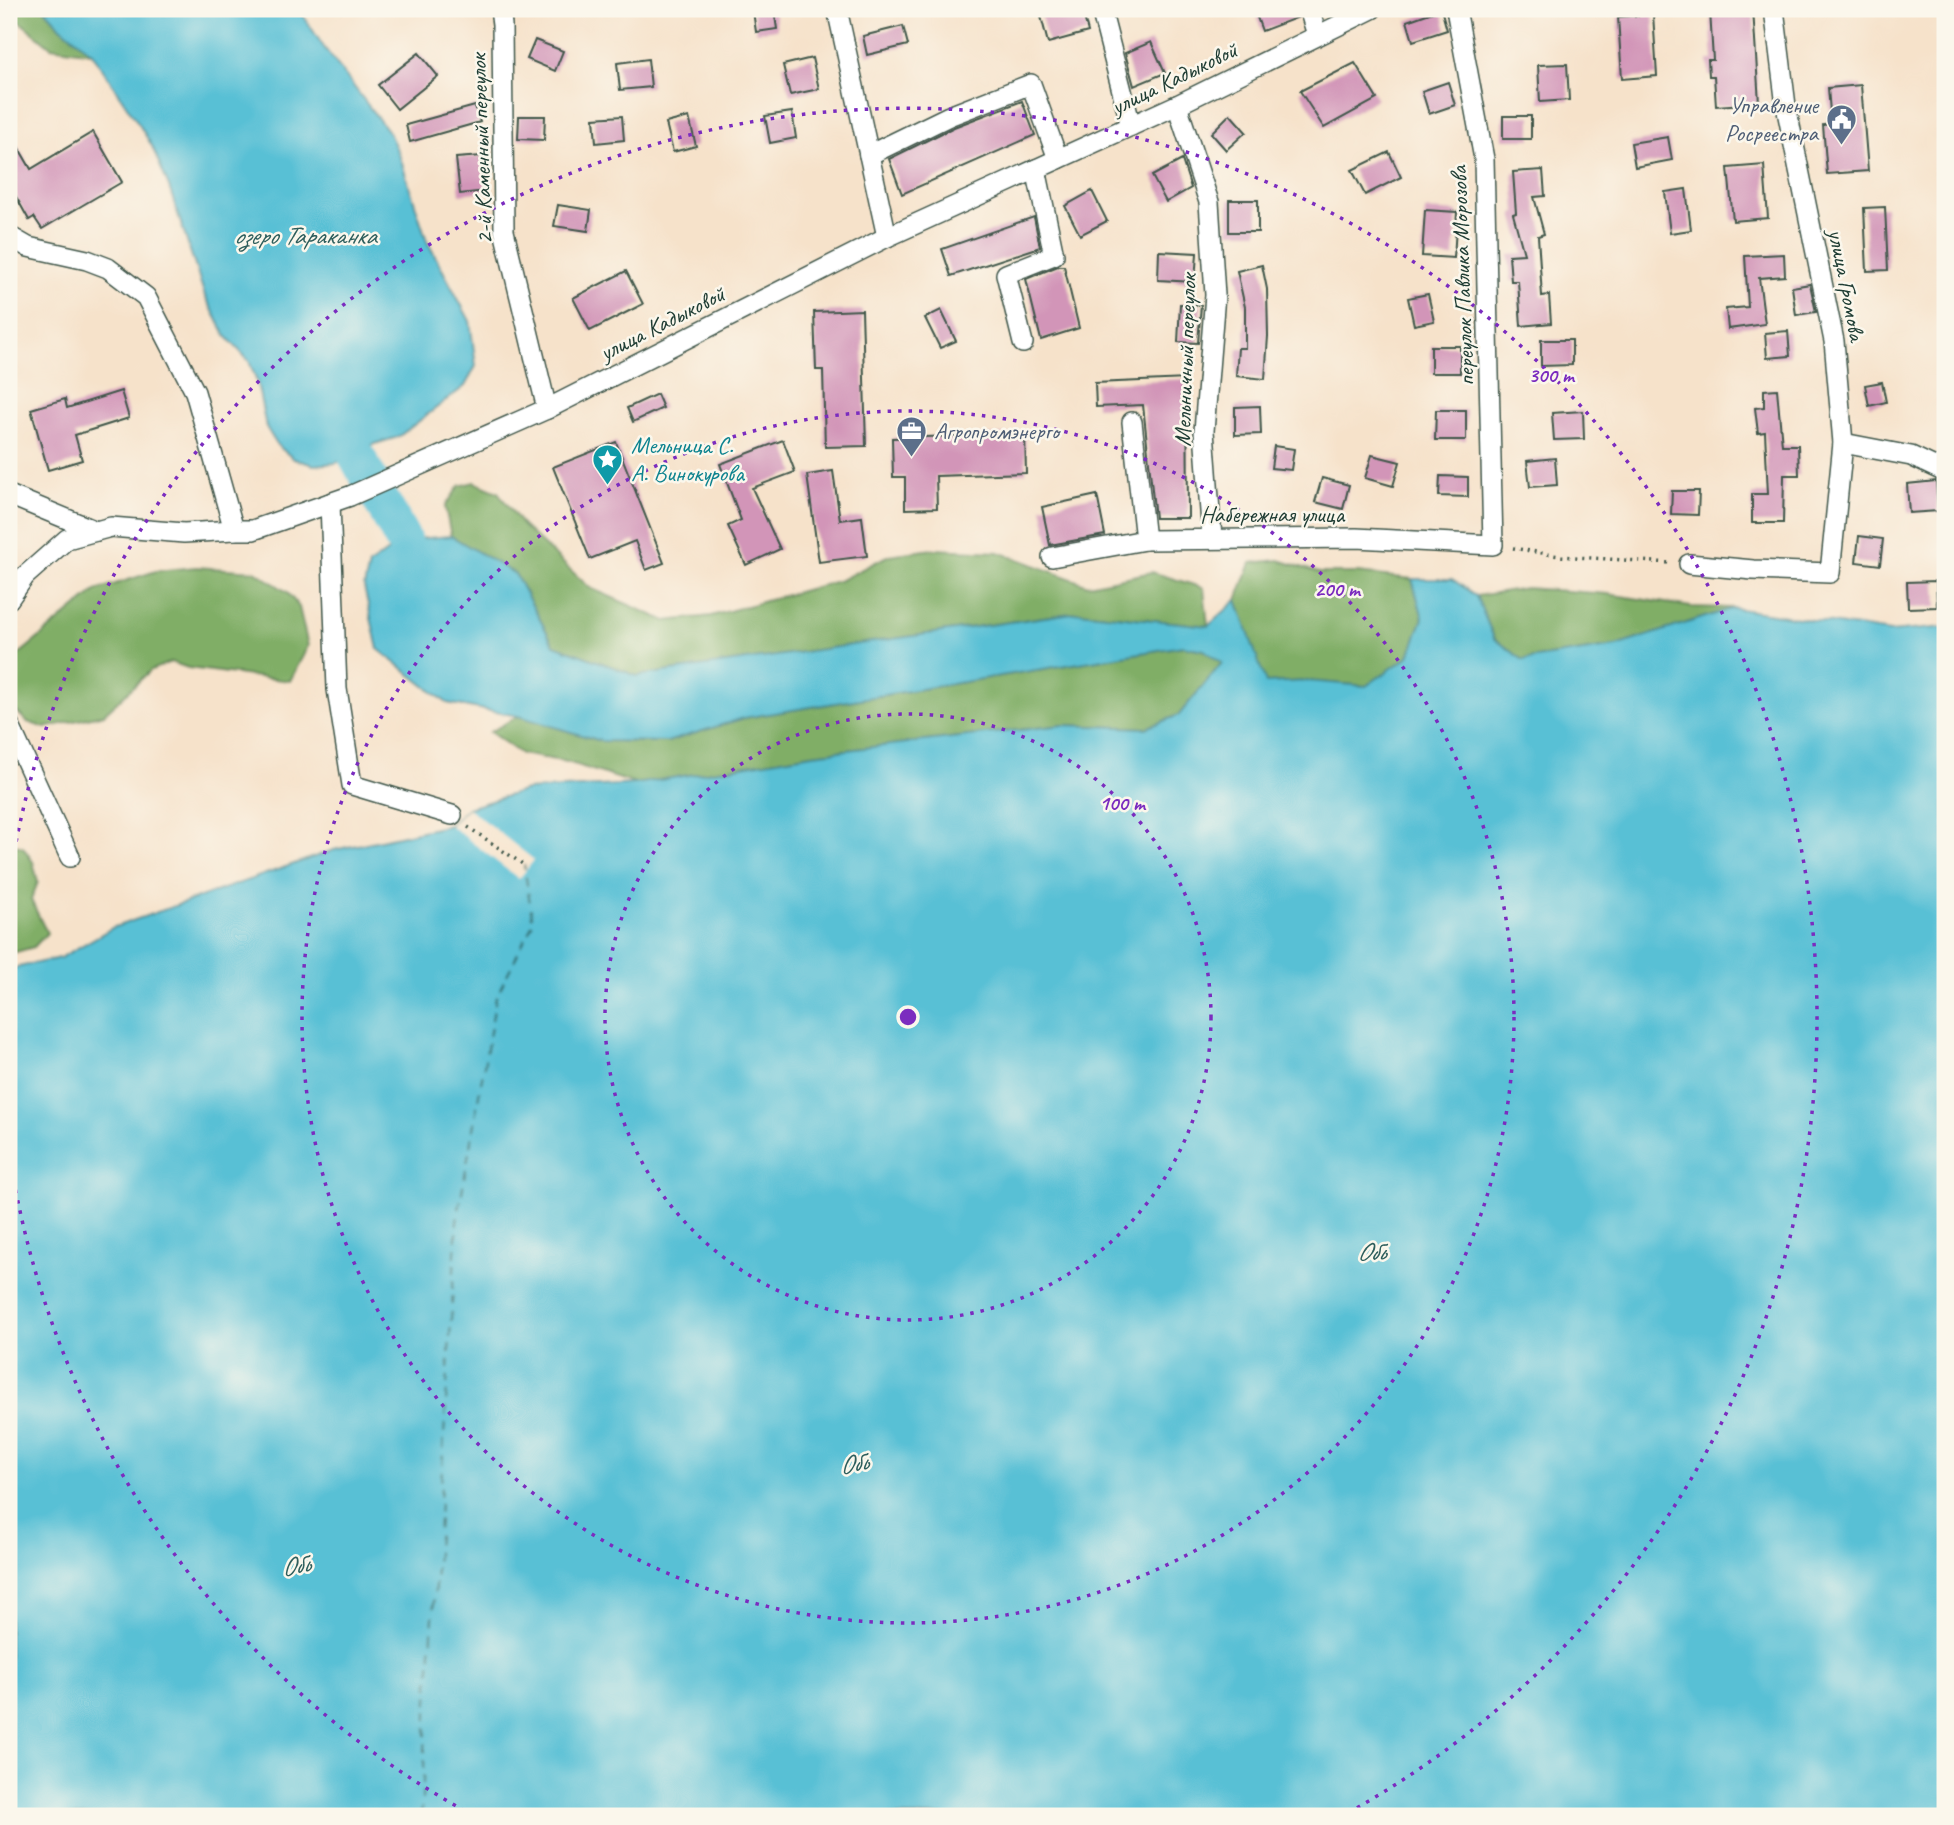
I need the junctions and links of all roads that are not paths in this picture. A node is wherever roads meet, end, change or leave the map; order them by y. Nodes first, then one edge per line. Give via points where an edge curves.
1 (500, 9) edge
2 (837, 9) edge
3 (1101, 9) edge
4 (1309, 9) edge
5 (1372, 9) edge
6 (1456, 9) edge
7 (1774, 9) edge
8 (1317, 35) junction
9 (1177, 105) junction
10 (1132, 126) junction
11 (869, 155) junction
12 (1058, 159) junction
13 (1036, 169) junction
14 (9, 236) edge
15 (887, 237) junction
16 (1023, 343) dead end
17 (547, 409) junction
18 (1132, 422) dead end
19 (1843, 443) junction
20 (1945, 472) edge
21 (9, 495) edge
22 (330, 503) junction
23 (234, 530) junction
24 (96, 531) junction
25 (1212, 538) junction
26 (1145, 540) junction
27 (1493, 545) joint
28 (1052, 556) dead end
29 (1689, 564) road end
30 (9, 599) edge
31 (9, 724) edge
32 (452, 815) road end
33 (70, 857) dead end

1 - 17 street, 2-й Каменный переулок via 504,231
2 - 11 street
3 - 10 street
4 - 8 street
5 - 8 street, улица Кадыковой
6 - 27 street, переулок Павлика Морозова via 1484,159
7 - 19 street, улица Громова via 1786,106 1834,341
8 - 9 street, улица Кадыковой
9 - 10 street, улица Кадыковой
9 - 25 street, Мельничный переулок via 1209,202 1215,295 1204,431
10 - 12 street, улица Кадыковой
11 - 12 street via 1031,83
11 - 15 street
12 - 13 street, улица Кадыковой
13 - 15 street, улица Кадыковой
13 - 16 street via 1054,255 1006,274
14 - 23 street via 28,247 108,268 146,297 195,392
15 - 17 street, улица Кадыковой
17 - 22 street, улица Кадыковой
18 - 26 street
19 - 20 street via 1911,456
19 - 29 street, улица Громова via 1830,573
21 - 24 street
22 - 23 street, улица Кадыковой via 253,530
22 - 32 street via 337,689 352,785
23 - 24 street, улица Кадыковой via 184,533 111,527
24 - 30 street via 67,539 25,576
25 - 26 street, Набережная улица
25 - 27 street, Набережная улица via 1356,538
26 - 28 street, Набережная улица
31 - 33 street

